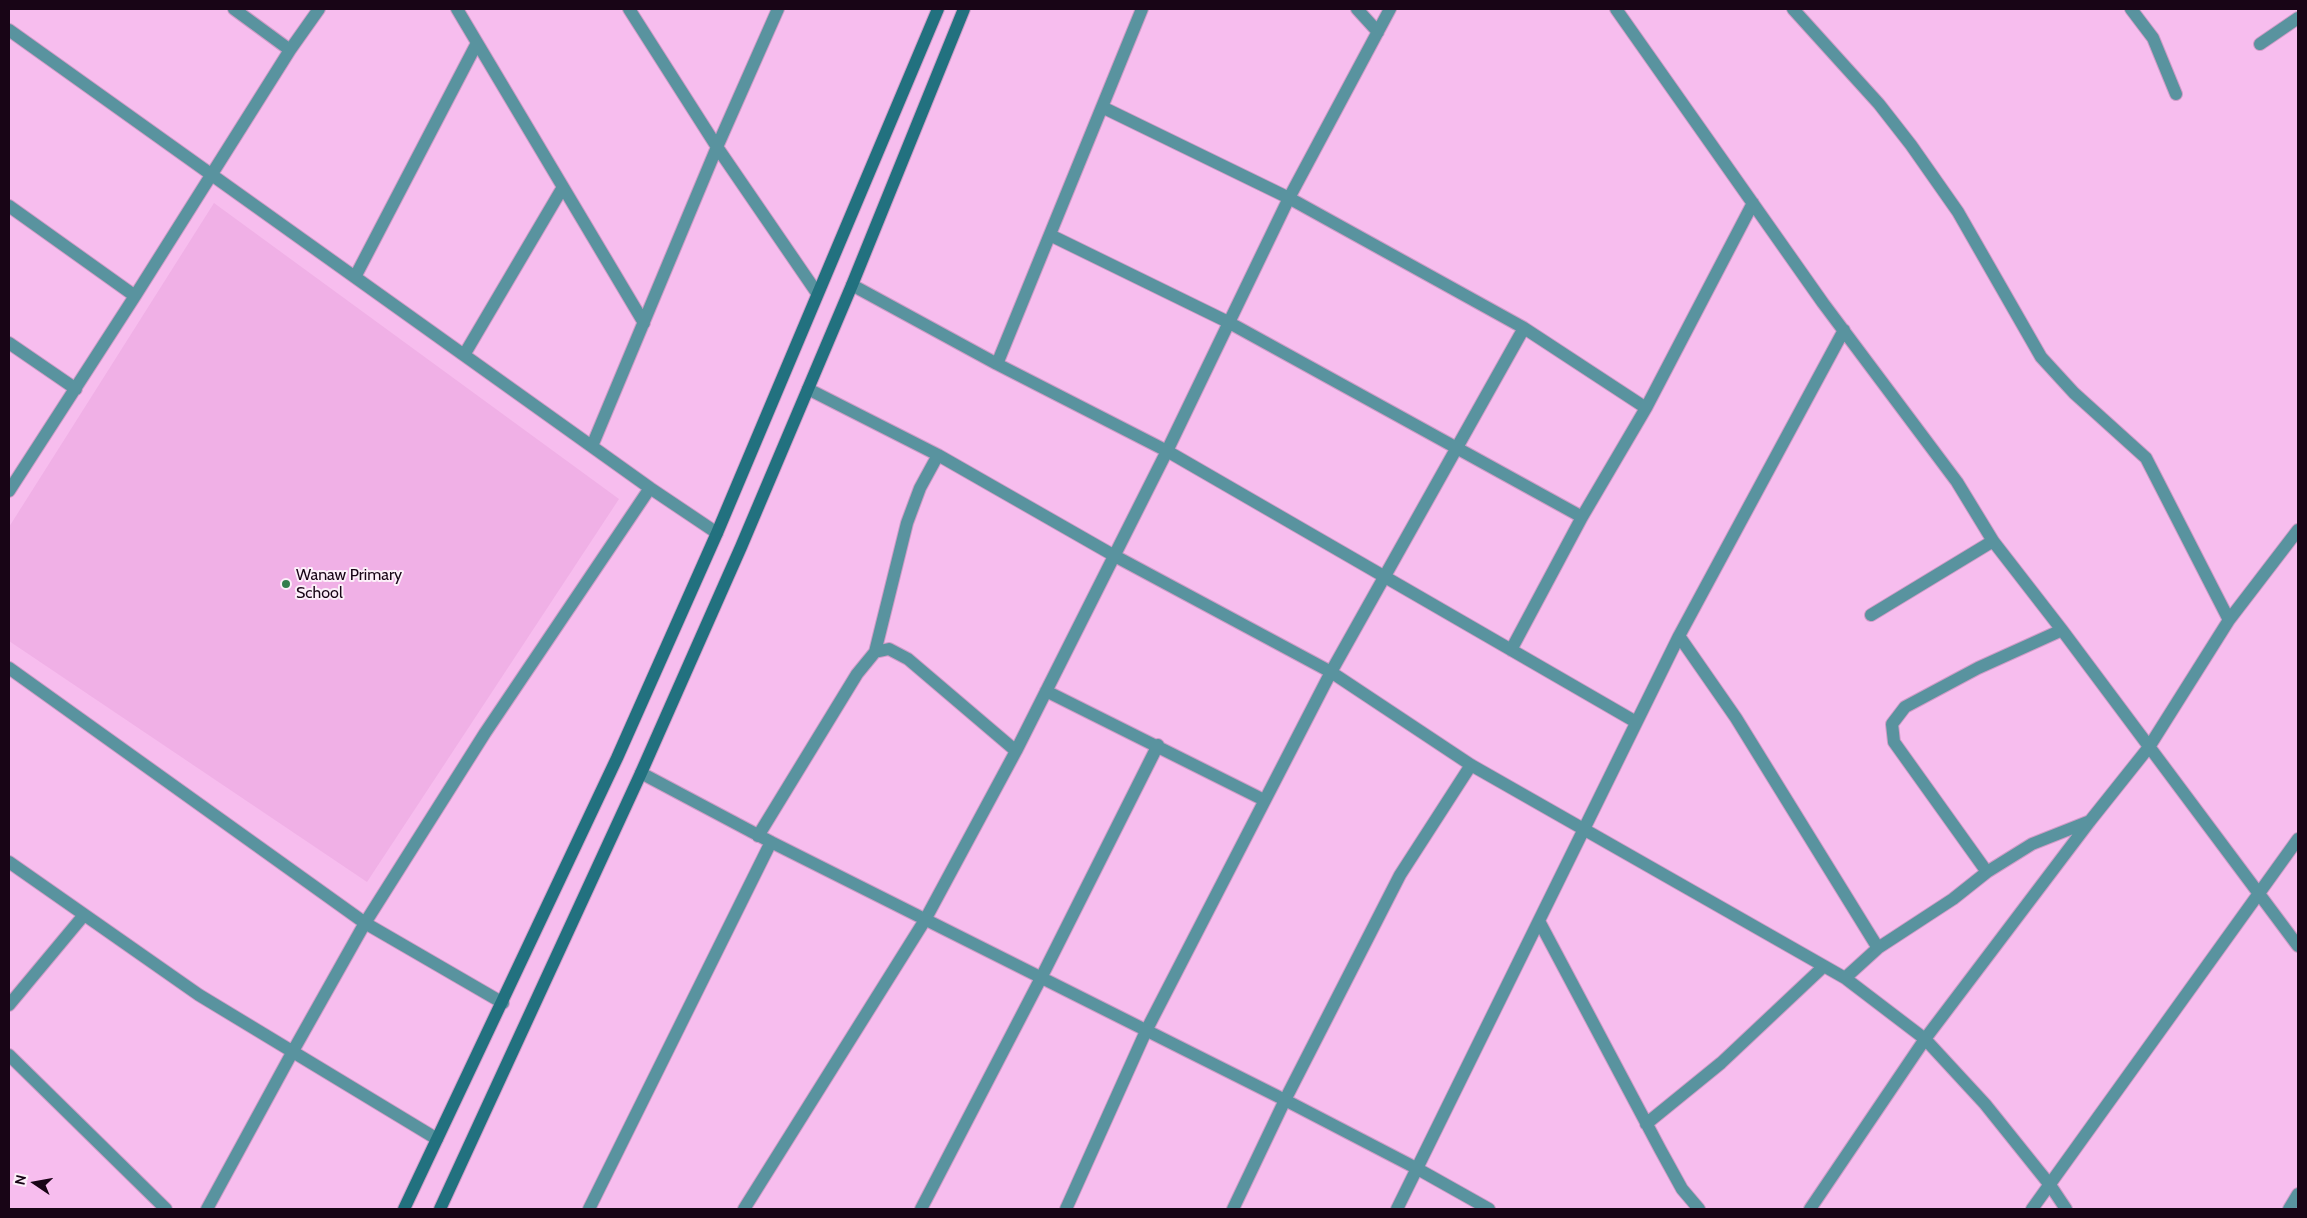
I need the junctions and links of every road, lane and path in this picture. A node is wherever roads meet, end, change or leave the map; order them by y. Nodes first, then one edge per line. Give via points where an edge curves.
1 (234, 9) edge
2 (319, 9) edge
3 (457, 9) edge
4 (629, 9) edge
5 (778, 9) edge
6 (938, 9) edge
7 (964, 9) edge
8 (1142, 9) edge
9 (1357, 9) edge
10 (1390, 9) edge
11 (1616, 9) edge
12 (1793, 9) edge
13 (2131, 9) edge
14 (2298, 18) edge
15 (9, 30) edge
16 (1378, 32) junction
17 (477, 42) junction
18 (2260, 44) dead end
19 (290, 50) junction
20 (2176, 94) dead end
21 (1102, 107) junction
22 (718, 147) junction
23 (211, 174) junction
24 (563, 187) junction
25 (1289, 198) junction
26 (1753, 204) junction
27 (9, 206) edge
28 (1050, 235) junction
29 (355, 277) junction
30 (852, 285) junction
31 (817, 293) junction
32 (135, 296) junction
33 (1228, 322) junction
34 (644, 323) junction
35 (1524, 328) junction
36 (1844, 330) junction
37 (9, 343) edge
38 (464, 355) junction
39 (997, 364) junction
40 (76, 389) junction
41 (808, 389) junction
42 (1646, 408) junction
43 (592, 446) junction
44 (1457, 448) junction
45 (1167, 451) junction
46 (938, 455) junction
47 (650, 488) junction
48 (9, 491) edge
49 (1582, 517) junction
50 (2298, 530) edge
51 (717, 533) junction
52 (1993, 541) junction
53 (1113, 555) junction
54 (1385, 577) junction
55 (1871, 615) dead end
56 (2229, 620) junction
57 (2062, 630) junction
58 (1679, 636) junction
59 (1511, 650) junction
60 (875, 652) junction
61 (9, 668) edge
62 (1331, 672) junction
63 (1046, 691) junction
64 (1636, 722) junction
65 (1158, 745) junction
66 (2149, 747) junction
67 (1016, 751) junction
68 (1471, 764) junction
69 (641, 773) junction
70 (1264, 800) junction
71 (2090, 821) junction
72 (1584, 829) junction
73 (758, 836) junction
74 (2298, 839) edge
75 (771, 842) junction
76 (9, 862) edge
77 (1987, 872) junction
78 (2260, 893) junction
79 (84, 915) junction
80 (925, 920) junction
81 (1539, 920) junction
82 (365, 922) junction
83 (2298, 946) edge
84 (1878, 948) junction
85 (1823, 967) junction
86 (1041, 978) junction
87 (1845, 978) junction
88 (503, 1003) junction
89 (9, 1005) edge
90 (1146, 1031) junction
91 (1925, 1040) junction
92 (292, 1051) junction
93 (9, 1055) edge
94 (1284, 1100) junction
95 (1646, 1124) junction
96 (437, 1139) junction
97 (1416, 1168) junction
98 (2050, 1185) junction
99 (2298, 1194) edge
100 (166, 1209) edge
101 (207, 1209) edge
102 (404, 1209) edge
103 (440, 1209) edge
104 (589, 1209) edge
105 (744, 1209) edge
106 (921, 1209) edge
107 (1066, 1209) edge
108 (1233, 1209) edge
109 (1397, 1209) edge
110 (1489, 1209) edge
111 (1699, 1209) edge
112 (1810, 1209) edge
113 (2032, 1209) edge
114 (2066, 1209) edge
115 (2289, 1209) edge

1 - 19 street
2 - 19 street
3 - 17 street
4 - 22 street
5 - 22 street
6 - 31 main road
7 - 30 main road
8 - 21 street
9 - 16 street
10 - 16 street
11 - 26 street
12 - 56 street via 1879,104 1916,152 1958,212 2041,357 2074,393 2146,458
13 - 20 street via 2153,38
14 - 18 street
15 - 23 street
16 - 25 street
17 - 24 street
17 - 29 street
19 - 23 street
21 - 25 street
21 - 28 street
22 - 31 street
22 - 34 street
23 - 29 street
23 - 32 street
24 - 34 street
24 - 38 street
25 - 33 street
25 - 35 street
26 - 36 street
26 - 42 street
27 - 32 street
28 - 33 street
28 - 39 street
29 - 38 street
30 - 39 street
30 - 41 main road
31 - 51 main road
32 - 40 street
33 - 44 street
33 - 45 street
34 - 43 street
35 - 42 street
35 - 44 street
36 - 52 street via 1957,482
36 - 58 street
37 - 40 street
38 - 43 street
39 - 45 street
40 - 48 street
41 - 46 street
41 - 69 main road
42 - 49 street
43 - 47 street
44 - 49 street
44 - 54 street
45 - 53 street
45 - 54 street
46 - 53 street
46 - 60 street via 920,488 907,523
47 - 51 street
47 - 82 street via 485,733
49 - 59 street
50 - 56 street
51 - 88 main road
52 - 55 street
52 - 57 street
53 - 62 street
53 - 63 street
54 - 59 street
54 - 62 street
56 - 66 street
57 - 66 street
57 - 77 street via 1978,668 1904,707 1892,724 1894,742
58 - 64 street
58 - 84 street via 1736,718
59 - 64 street
60 - 67 street via 889,649 908,659
60 - 73 street via 857,674
61 - 82 street
62 - 68 street
62 - 70 street
63 - 65 street
63 - 67 street
64 - 72 street
65 - 70 street
65 - 86 street
66 - 71 street
66 - 78 street
67 - 80 street
68 - 72 street
68 - 94 street via 1400,875
69 - 73 street
69 - 103 main road
70 - 90 street
71 - 77 street via 2032,844
71 - 91 street
72 - 81 street
72 - 85 street
73 - 75 street
74 - 78 street
75 - 80 street
75 - 104 street
76 - 79 street
77 - 84 street via 1953,899
78 - 83 street
78 - 98 street
79 - 89 street
79 - 92 street via 199,995
80 - 86 street
80 - 105 street
81 - 95 street
81 - 97 street
82 - 88 street
82 - 92 street
84 - 87 street
85 - 87 street
85 - 95 street via 1721,1063
86 - 90 street
86 - 106 street
87 - 91 street
88 - 96 main road
90 - 94 street
90 - 107 street
91 - 98 street via 1986,1104
91 - 112 street
92 - 96 street
92 - 101 street
93 - 100 street
94 - 97 street
94 - 108 street
95 - 111 street via 1682,1190
96 - 102 main road
97 - 109 street
97 - 110 street
98 - 113 street
98 - 114 street
99 - 115 street

